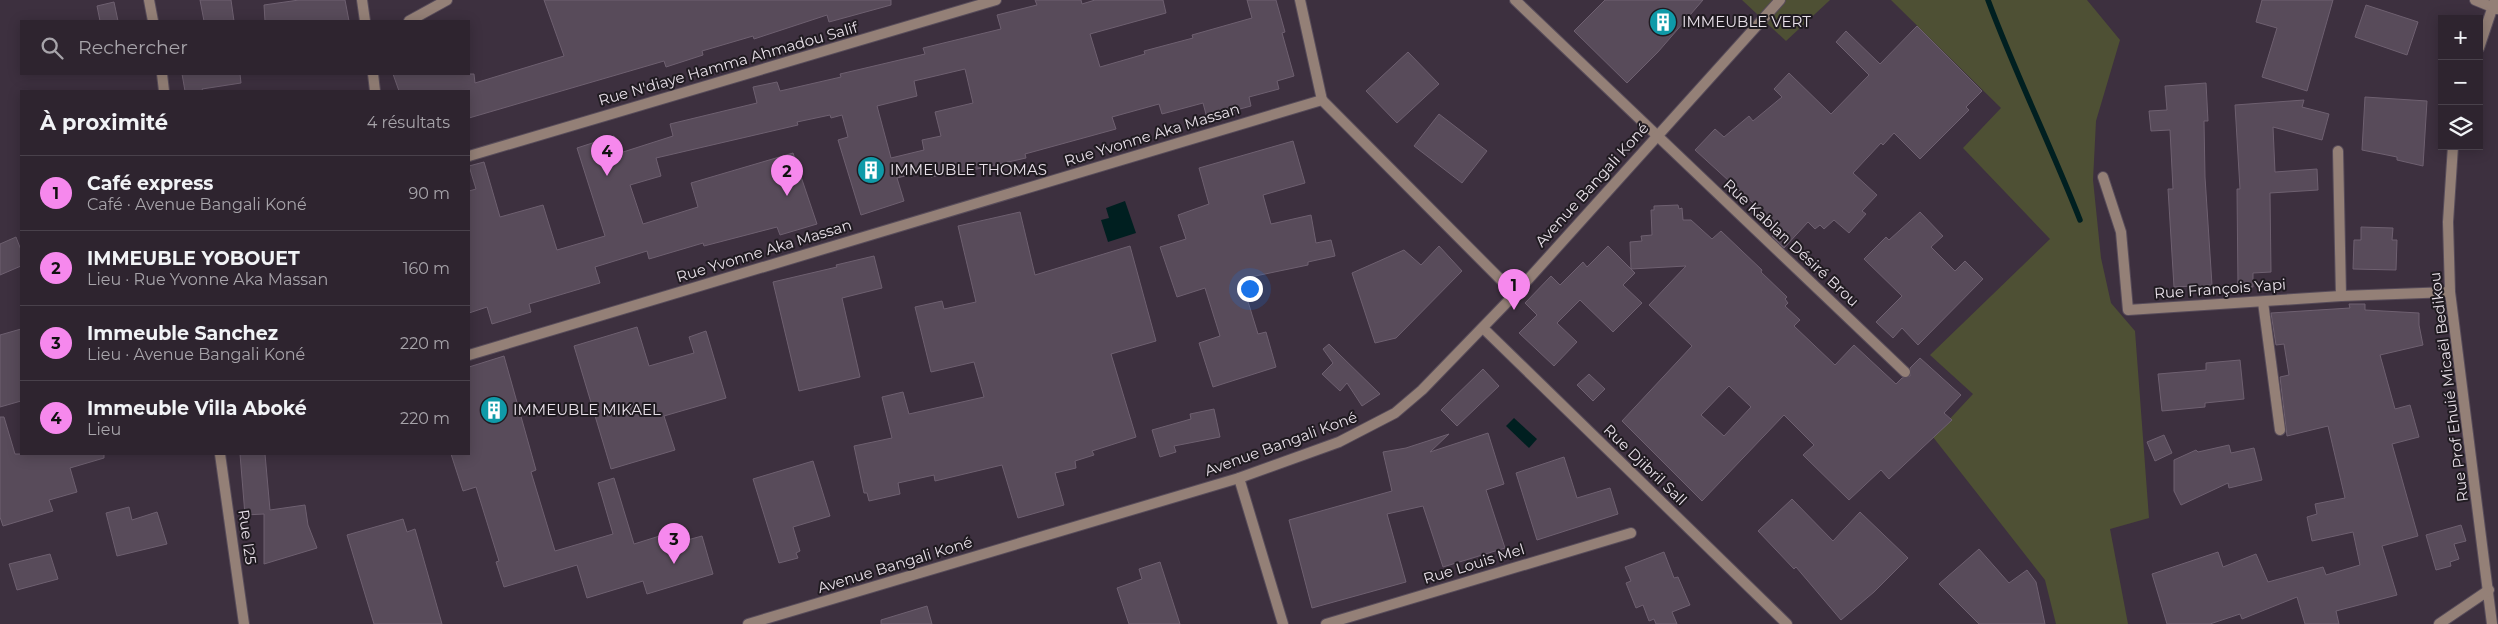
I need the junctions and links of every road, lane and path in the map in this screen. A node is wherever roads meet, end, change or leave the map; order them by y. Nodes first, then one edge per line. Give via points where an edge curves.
1 (149, 0) edge
2 (362, 0) edge
3 (447, 0) edge
4 (996, 0) edge
5 (1300, 0) edge
6 (1515, 0) edge
7 (1780, 0) edge
8 (2475, 0) edge
9 (2495, 5) edge
10 (153, 20) edge
11 (365, 20) edge
12 (411, 20) edge
13 (2483, 37) edge
14 (162, 75) edge
15 (372, 75) edge
16 (164, 90) edge
17 (375, 90) edge
18 (1322, 100) junction
19 (1656, 136) junction
20 (2338, 150) dead end
21 (2453, 150) edge
22 (470, 156) edge
23 (2103, 177) dead end
24 (2450, 292) junction
25 (1515, 294) junction
26 (2341, 296) junction
27 (2262, 302) junction
28 (1483, 328) junction
29 (470, 355) edge
30 (1905, 372) dead end
31 (2280, 430) dead end
32 (220, 455) edge
33 (1239, 478) junction
34 (1631, 533) dead end
35 (2489, 590) junction
36 (244, 624) edge
37 (748, 624) edge
38 (1283, 624) edge
39 (1326, 624) edge
40 (1787, 624) edge
41 (2439, 624) edge
42 (2492, 624) edge

1 - 10 street
2 - 11 street
3 - 12 street
4 - 22 street, Rue N'diaye Hamma Ahmadou Salif
5 - 18 street
6 - 19 street
7 - 19 street, Avenue Bangali Koné
8 - 9 street
9 - 13 street
14 - 16 street
15 - 17 street
18 - 25 street
18 - 29 street, Rue Yvonne Aka Massan
19 - 25 street, Avenue Bangali Koné
19 - 30 street, Rue Kablan Désiré Brou
20 - 26 street
21 - 24 street, Rue Prof Ehuié Micaël Bedikou via 2448,222
23 - 27 street, Rue François Yapi via 2121,232 2128,310
24 - 26 street, Rue François Yapi
24 - 35 street, Rue Prof Ehuié Micaël Bedikou
25 - 28 street, Avenue Bangali Koné
26 - 27 street, Rue François Yapi
27 - 31 street
28 - 33 street, Avenue Bangali Koné via 1395,413 1339,442
28 - 40 street, Rue Djibril Sall
32 - 36 street, Rue I25
33 - 37 street, Avenue Bangali Koné
33 - 38 street
34 - 39 street, Rue Louis Mel
35 - 41 street
35 - 42 street, Rue Prof Ehuié Micaël Bedikou

